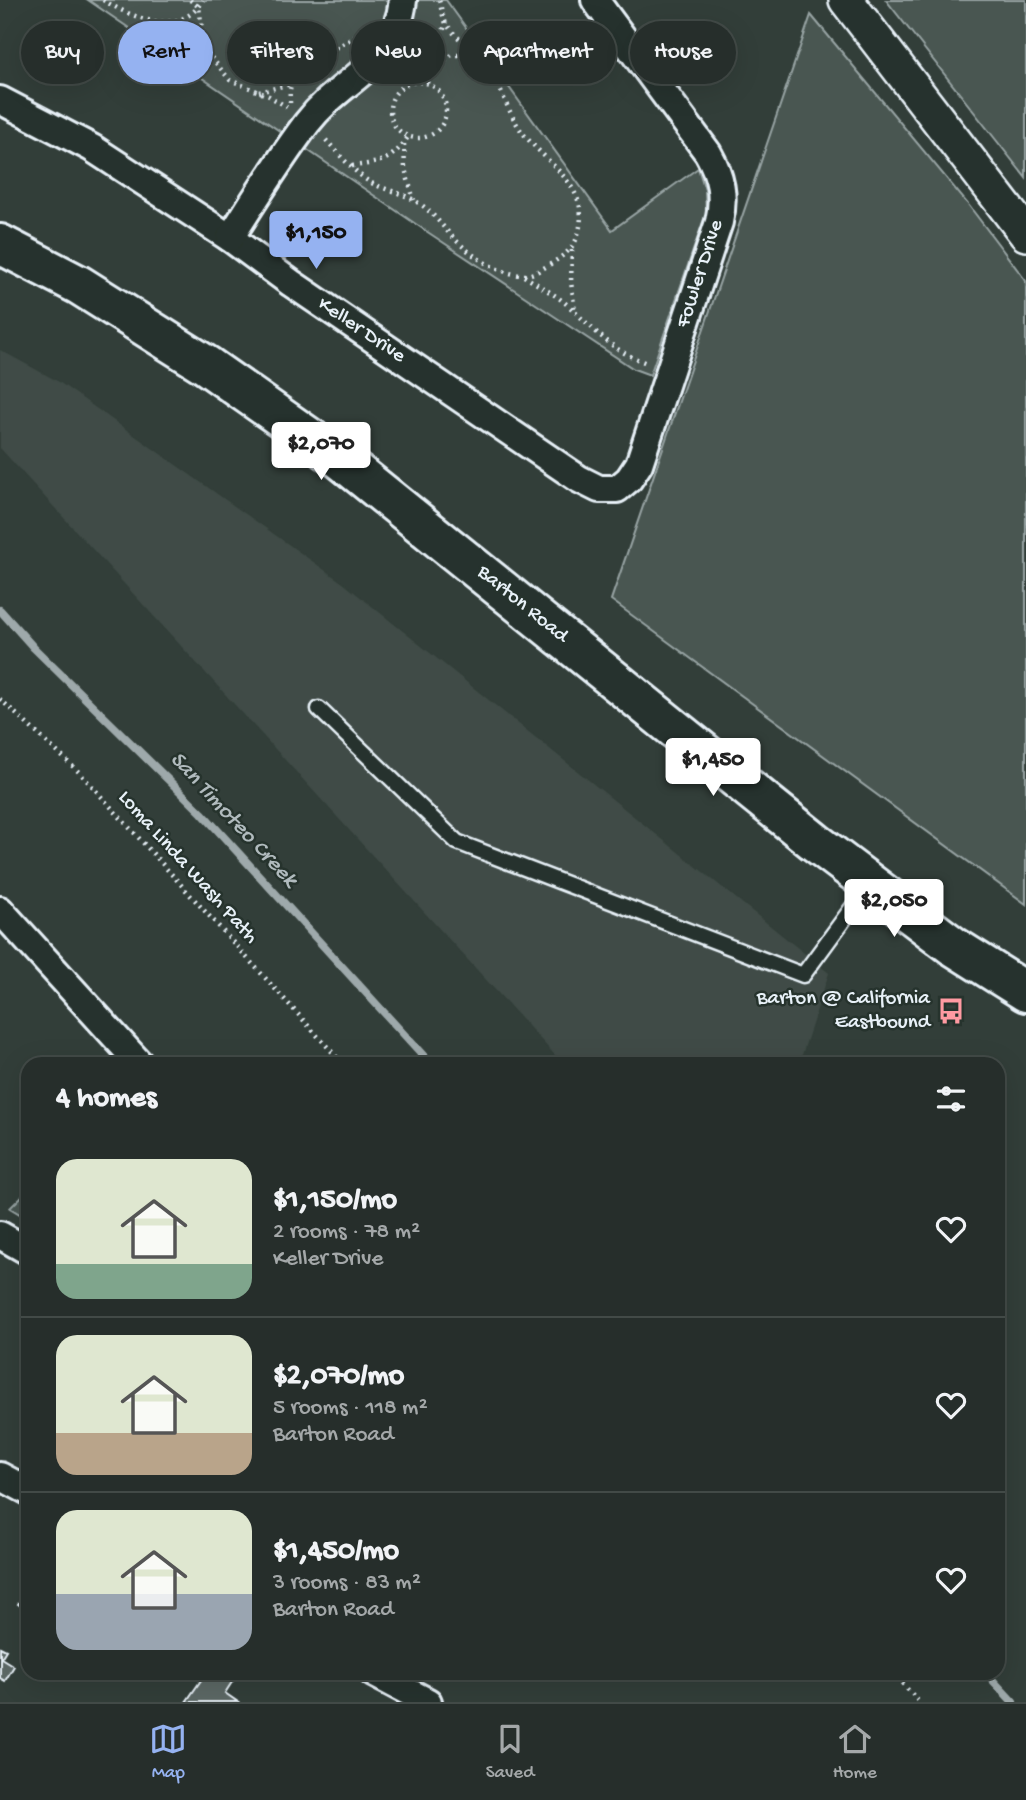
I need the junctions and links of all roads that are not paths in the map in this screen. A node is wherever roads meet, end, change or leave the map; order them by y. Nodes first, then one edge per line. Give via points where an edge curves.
1 (403, 0) edge
2 (595, 0) edge
3 (846, 0) edge
4 (0, 100) edge
5 (1026, 234) edge
6 (230, 238) junction
7 (0, 244) edge
8 (617, 489) joint
9 (319, 709) dead end
10 (870, 884) junction
11 (0, 910) edge
12 (1026, 992) edge
13 (134, 1057) edge
14 (0, 1235) edge
15 (21, 1247) edge
16 (0, 1476) edge
17 (21, 1487) edge
18 (393, 1680) edge
19 (422, 1690) edge

1 - 6 street via 386,48 369,68 326,100
2 - 8 street, Fowler Drive via 708,153 723,194 719,222 639,464
3 - 5 street
4 - 6 street, Keller Drive via 92,148
6 - 8 street, Keller Drive via 579,479 599,489
7 - 10 main road, Barton Road via 79,285 206,365 340,459
9 - 10 lane via 457,842 803,975
10 - 12 main road, Barton Road via 953,946
11 - 13 street
14 - 15 street
16 - 17 street
18 - 19 street

